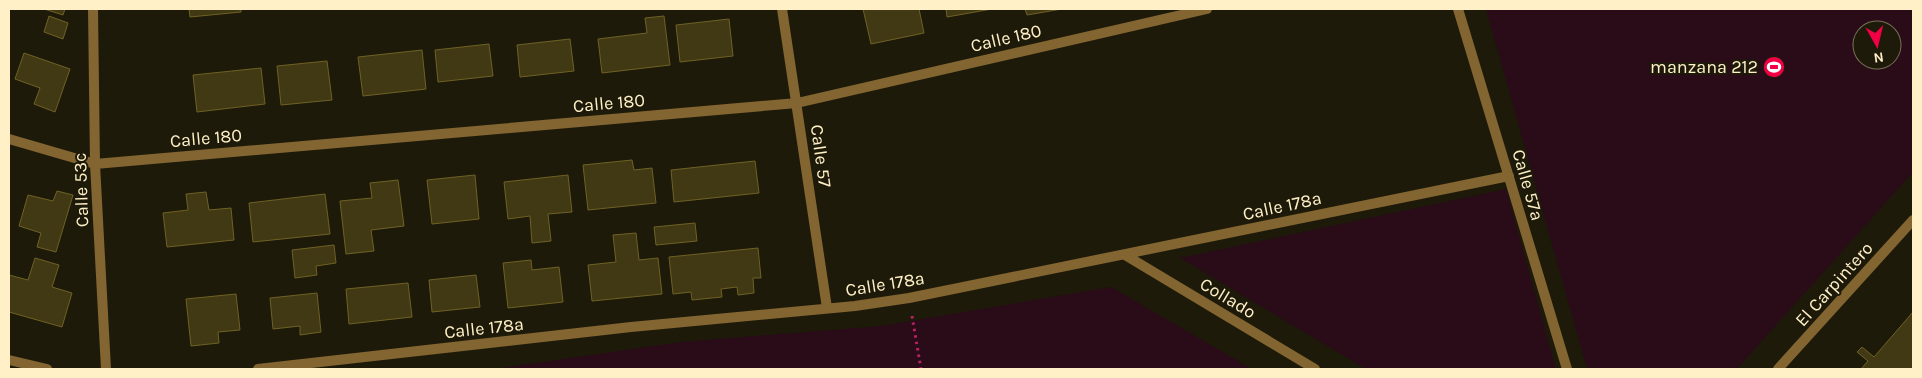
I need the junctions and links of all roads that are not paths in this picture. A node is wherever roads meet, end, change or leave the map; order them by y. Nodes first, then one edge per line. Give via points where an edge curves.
1 (93, 9) edge
2 (782, 9) edge
3 (1206, 9) edge
4 (1458, 9) edge
5 (797, 103) junction
6 (9, 139) edge
7 (95, 164) junction
8 (1509, 176) junction
9 (1913, 220) edge
10 (1125, 255) junction
11 (827, 308) junction
12 (9, 360) edge
13 (47, 369) edge
14 (106, 369) edge
15 (258, 369) edge
16 (1315, 369) edge
17 (1567, 369) edge
18 (1778, 369) edge

1 - 7 street, Calle 53c
2 - 5 street, Calle 57
3 - 5 street, Calle 180
4 - 8 street, Calle 57a
5 - 7 street, Calle 180
5 - 11 street, Calle 57
6 - 7 street, Calle 180
7 - 14 street, Calle 53c
8 - 10 street, Calle 178a
8 - 17 street, Calle 57a
9 - 18 street, El Carpintero
10 - 11 street, Calle 178a via 909,298
10 - 16 street, Collado
11 - 15 street, Calle 178a
12 - 13 street

